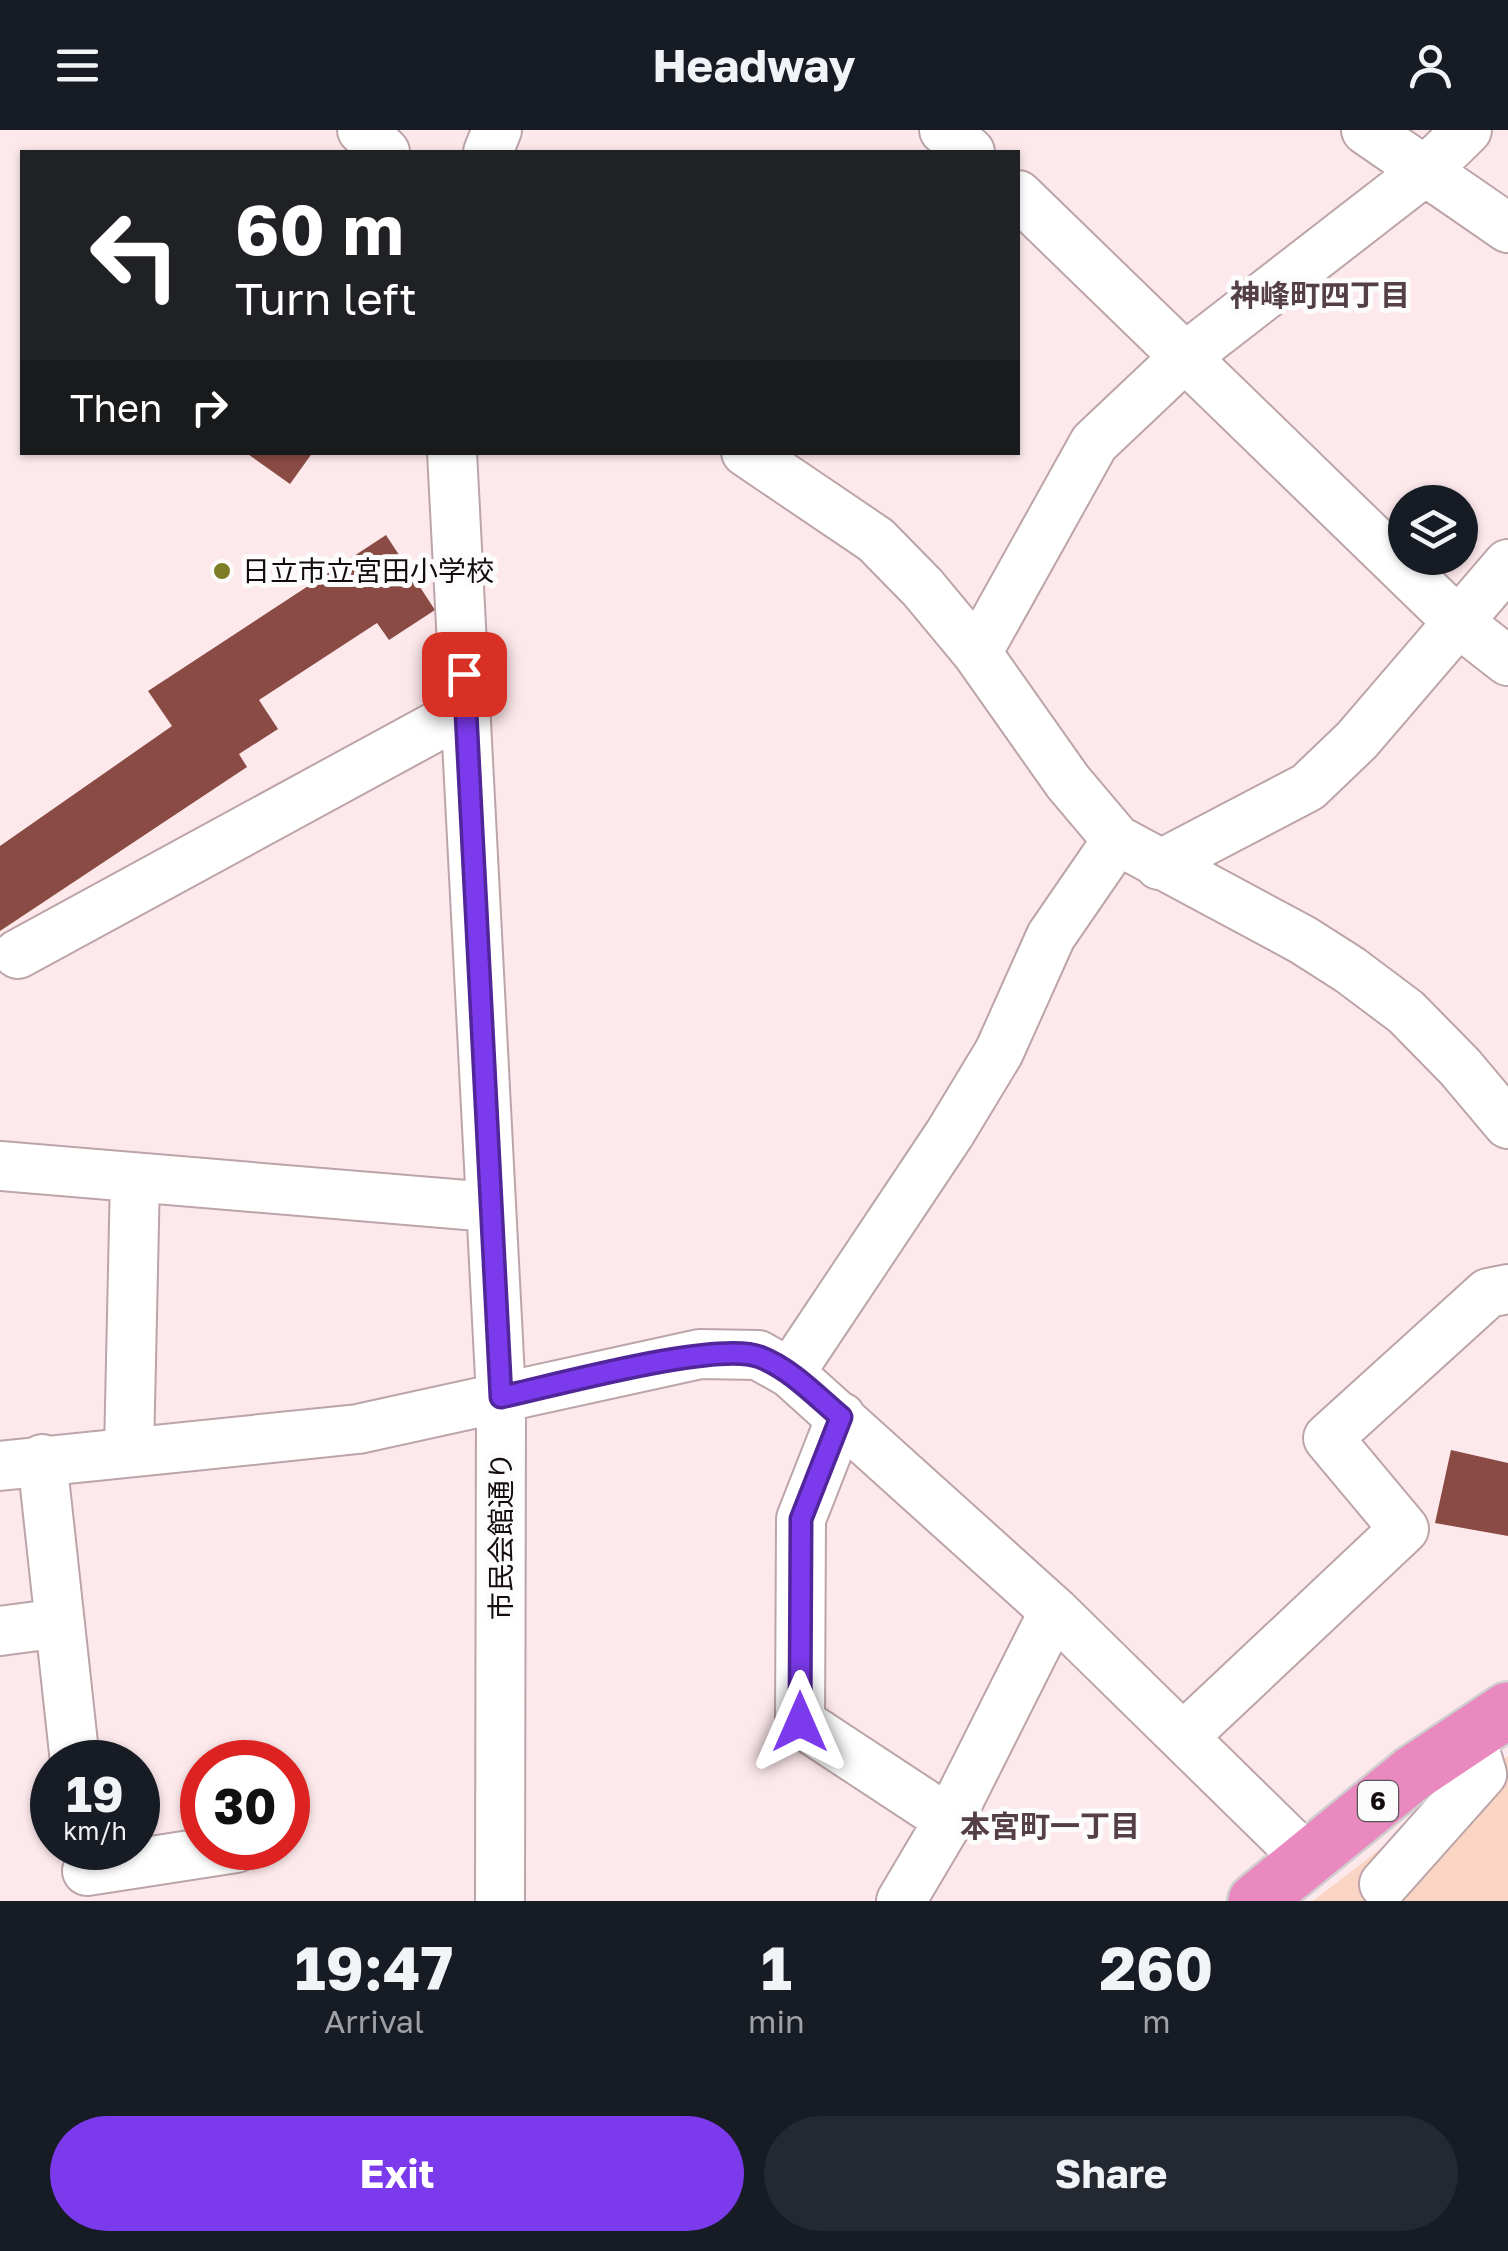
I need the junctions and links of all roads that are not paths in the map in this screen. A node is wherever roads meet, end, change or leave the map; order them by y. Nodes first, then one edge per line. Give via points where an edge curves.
1 (362, 130) edge
2 (1366, 130) edge
3 (1467, 130) edge
4 (382, 150) edge
5 (1425, 171) junction
6 (1020, 197) edge
7 (1508, 228) edge
8 (1184, 357) junction
9 (452, 455) edge
10 (750, 455) edge
11 (1508, 564) edge
12 (1458, 622) junction
13 (977, 653) junction
14 (1508, 661) edge
15 (466, 710) junction
16 (1117, 840) junction
17 (1160, 866) junction
18 (18, 954) dead end
19 (1508, 1124) edge
20 (0, 1166) edge
21 (135, 1178) junction
22 (490, 1208) junction
23 (1508, 1289) edge
24 (790, 1373) junction
25 (501, 1397) junction
26 (841, 1417) junction
27 (129, 1452) junction
28 (21, 1463) edge
29 (1054, 1610) junction
30 (60, 1623) junction
31 (0, 1631) edge
32 (1489, 1722) edge
33 (1183, 1737) junction
34 (73, 1740) edge
35 (949, 1820) junction
36 (180, 1857) edge
37 (1306, 1858) junction
38 (87, 1873) edge
39 (1384, 1884) dead end
40 (500, 1901) edge
41 (900, 1901) edge
42 (1256, 1901) edge

1 - 4 street
2 - 5 street
3 - 5 street
5 - 7 street
5 - 8 street
6 - 8 street
8 - 12 street
8 - 13 street via 1094,443
9 - 15 street, 市民会館通り
10 - 13 street via 876,540
11 - 12 street
12 - 14 street
12 - 17 street via 1308,788
13 - 16 street
15 - 18 street
15 - 22 street, 市民会館通り
16 - 17 street
16 - 24 street via 1051,936 999,1052 950,1133
17 - 19 street via 1350,970 1406,1012
20 - 21 street
21 - 22 street
21 - 27 street
22 - 25 street, 市民会館通り
23 - 33 street via 1488,1293 1328,1438 1404,1530
24 - 25 street via 758,1356 700,1354
24 - 26 street
25 - 27 street via 358,1429
25 - 40 street, 市民会館通り
26 - 29 street
26 - 35 street via 801,1519 800,1722
27 - 28 street
28 - 30 street
29 - 33 street
29 - 35 street
30 - 31 street
30 - 34 street
32 - 37 highway, 6
32 - 39 street via 1482,1774
33 - 37 street
35 - 41 street
36 - 38 street
37 - 42 highway, 6

